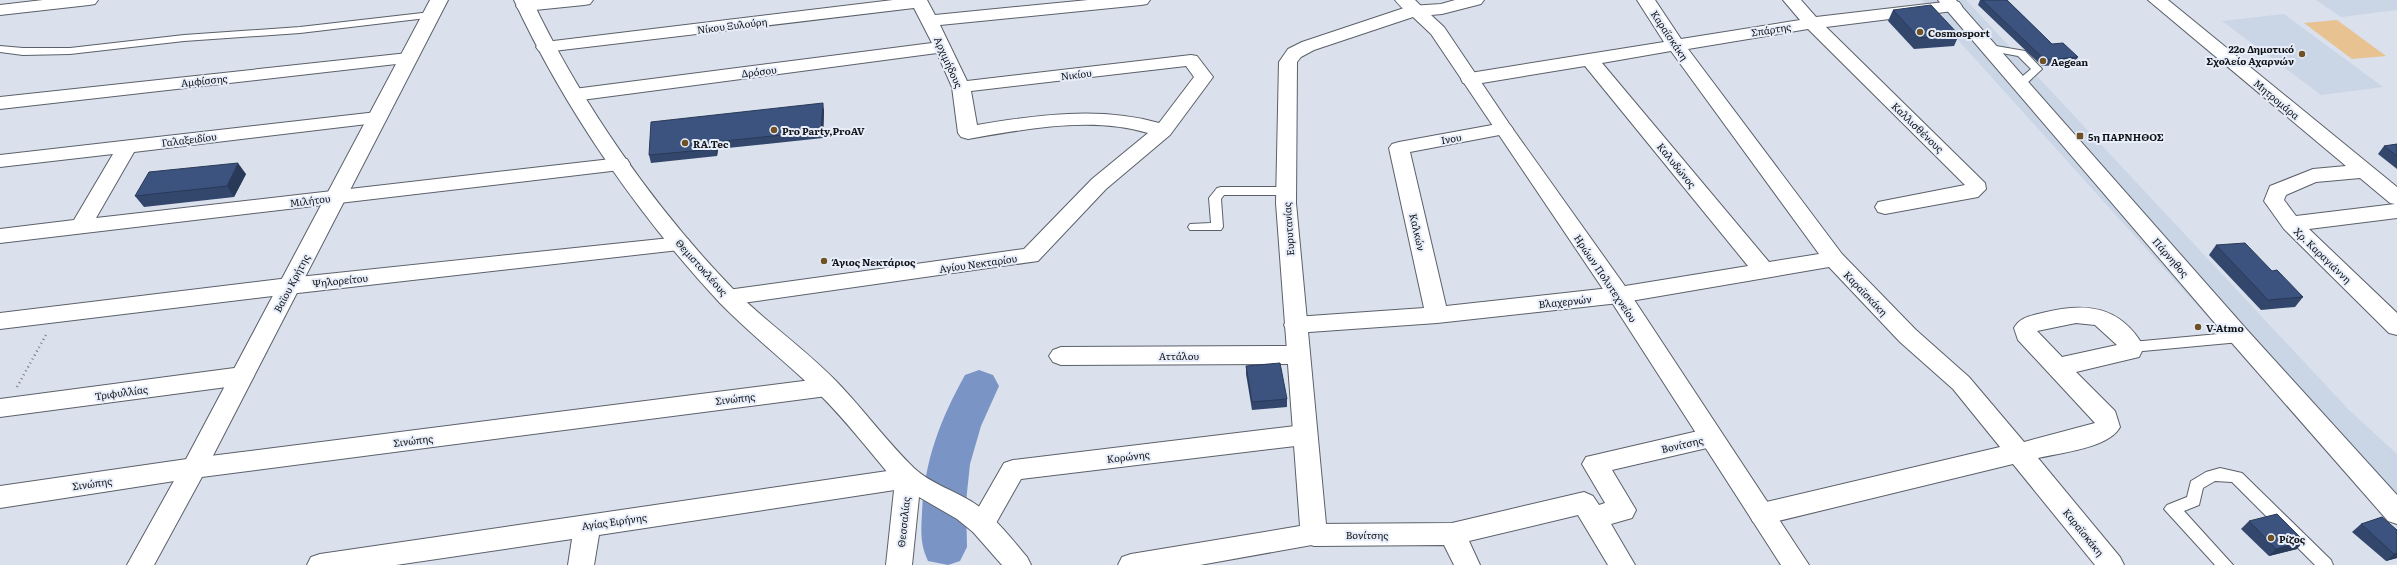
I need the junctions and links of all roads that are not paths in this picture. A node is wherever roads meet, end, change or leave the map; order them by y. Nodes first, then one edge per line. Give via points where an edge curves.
1 (89, 0) edge
2 (584, 0) edge
3 (1141, 0) edge
4 (1475, 0) edge
5 (1646, 0) edge
6 (1792, 0) edge
7 (2157, 0) edge
8 (919, 1) edge
9 (524, 3) edge
10 (1417, 3) edge
11 (1950, 3) edge
12 (435, 7) edge
13 (7, 10) edge
14 (929, 21) junction
15 (1812, 23) junction
16 (1675, 44) junction
17 (545, 47) junction
18 (944, 47) junction
19 (0, 50) edge
20 (408, 58) junction
21 (1589, 59) junction
22 (1191, 60) joint
23 (1470, 79) junction
24 (961, 87) junction
25 (574, 95) junction
26 (0, 103) edge
27 (377, 118) junction
28 (1503, 129) junction
29 (1163, 131) junction
30 (128, 146) junction
31 (1399, 148) joint
32 (0, 161) edge
33 (620, 164) junction
34 (2364, 171) junction
35 (1286, 190) junction
36 (336, 197) junction
37 (2397, 198) edge
38 (1885, 207) dead end
39 (2397, 211) edge
40 (2291, 224) junction
41 (81, 226) junction
42 (1194, 227) dead end
43 (0, 236) edge
44 (680, 244) junction
45 (1834, 259) junction
46 (1764, 271) junction
47 (290, 286) junction
48 (1619, 295) junction
49 (728, 297) junction
50 (1437, 315) junction
51 (0, 321) edge
52 (1294, 325) junction
53 (2397, 327) edge
54 (2240, 337) junction
55 (2132, 347) junction
56 (1297, 355) junction
57 (1061, 356) dead end
58 (2058, 367) junction
59 (242, 376) junction
60 (827, 387) junction
61 (3, 408) edge
62 (1304, 435) junction
63 (1711, 438) junction
64 (2020, 453) junction
65 (194, 468) junction
66 (908, 478) junction
67 (0, 496) edge
68 (2397, 513) edge
69 (1762, 514) junction
70 (1593, 517) junction
71 (974, 518) junction
72 (588, 525) junction
73 (1314, 534) junction
74 (1452, 534) junction
75 (140, 565) edge
76 (320, 565) edge
77 (581, 565) edge
78 (899, 565) edge
79 (1018, 565) edge
80 (1131, 565) edge
81 (1466, 565) edge
82 (1622, 565) edge
83 (1796, 565) edge
84 (2111, 565) edge
85 (2225, 565) edge
86 (2325, 565) edge

1 - 13 street
2 - 9 street
3 - 14 street
4 - 10 street via 1442,9
5 - 16 street, Καραϊσκάκη
6 - 15 street, Καλλισθένους
7 - 34 street, Μητρομάρα
8 - 14 street, Αρχιμήδους
8 - 17 street, Νίκου Ξυλούρη
9 - 17 street, Θεμιστοκλέους
10 - 23 street, Ηρώων Πολυτεχνείου
10 - 35 street, Ευρυτανίας via 1308,46 1290,58 1287,71
11 - 15 street, Σπάρτης
11 - 54 street, Πάρνηθος
12 - 19 lane via 316,28 182,38 55,53
12 - 20 street, Βαϊου Κρήτης
14 - 18 street, Αρχιμήδους
15 - 16 street, Σπάρτης
15 - 38 street, Καλλισθένους via 1975,183 1976,188 1971,192
16 - 21 street, Σπάρτης
16 - 45 street, Καραϊσκάκη
17 - 25 street, Θεμιστοκλέους
18 - 24 street, Αρχιμήδους
18 - 25 street, Δρόσου
20 - 26 street, Αμφίσσης
20 - 27 street, Βαϊου Κρήτης
21 - 23 street, Σπάρτης
21 - 46 street, Καλυδώνος
22 - 24 street, Νικίου
22 - 29 street, Αγίου Νεκταρίου via 1204,77
23 - 28 street, Ηρώων Πολυτεχνείου
24 - 29 street, Αρχιμήδους via 968,133 1075,121 1130,124
25 - 33 street, Θεμιστοκλέους
27 - 30 street, Γαλαξειδίου
27 - 36 street, Βαϊου Κρήτης
28 - 31 street, Ινου
28 - 48 street, Ηρώων Πολυτεχνείου
29 - 49 street, Αγίου Νεκταρίου via 1099,184 1030,256
30 - 32 street, Γαλαξειδίου
30 - 41 street
31 - 50 street, Καλκών
33 - 36 street, Μιλήτου
33 - 44 street, Θεμιστοκλέους
34 - 37 street, Μητρομάρα
34 - 40 street via 2313,176 2277,191 2274,201
35 - 42 lane via 1221,191 1215,198 1217,227
35 - 52 street, Ευρυτανίας
36 - 41 street, Μιλήτου
36 - 47 street, Βαϊου Κρήτης
39 - 40 street, Χρ. Καραγιάννη
40 - 53 street, Χρ. Καραγιάννη
41 - 43 street, Μιλήτου
44 - 47 street, Ψηλορείτου
44 - 49 street, Θεμιστοκλέους
45 - 46 street, Βλαχερνών
45 - 64 street, Καραϊσκάκη via 1908,336 1961,383
46 - 48 street, Βλαχερνών
47 - 51 street, Ψηλορείτου
47 - 59 street, Βαϊου Κρήτης
48 - 50 street, Βλαχερνών
48 - 63 street, Ηρώων Πολυτεχνείου
49 - 60 street, Θεμιστοκλέους
50 - 52 street, Βλαχερνών
52 - 56 street, Ευρυτανίας
54 - 55 lane
54 - 68 street, Πάρνηθος
55 - 58 street via 2132,351
55 - 58 street via 2104,320 2092,315 2079,314 2030,324 2025,328 2026,334
56 - 57 street, Αττάλου
56 - 62 street, Ευρυτανίας
58 - 64 street via 2106,418 2108,427 2097,434
59 - 61 street, Τριφυλλίας
59 - 65 street, Βαϊου Κρήτης
60 - 65 street, Σινώπης
60 - 66 street, Θεμιστοκλέους
62 - 71 street, Κορώνης via 1013,470
62 - 73 street, Ευρυτανίας
63 - 69 street, Ηρώων Πολυτεχνείου
63 - 70 street, Βονίτσης via 1595,464 1623,510
64 - 69 street
64 - 84 street, Καραϊσκάκη
65 - 67 street, Σινώπης
65 - 75 street, Βαϊου Κρήτης
66 - 71 street, Θεμιστοκλέους
66 - 72 street, Αγίας Ειρήνης
66 - 78 street, Θεσσαλίας
69 - 83 street, Ηρώων Πολυτεχνείου
70 - 74 street, Βονίτσης via 1584,503
70 - 82 street, Βονίτσης
71 - 79 street, Θεμιστοκλέους
72 - 76 street, Αγίας Ειρήνης
72 - 77 street
73 - 74 street, Βονίτσης
73 - 80 street, Βονίτσης
74 - 81 street
85 - 86 lane via 2172,509 2194,501 2196,485 2210,475 2223,472 2237,477

